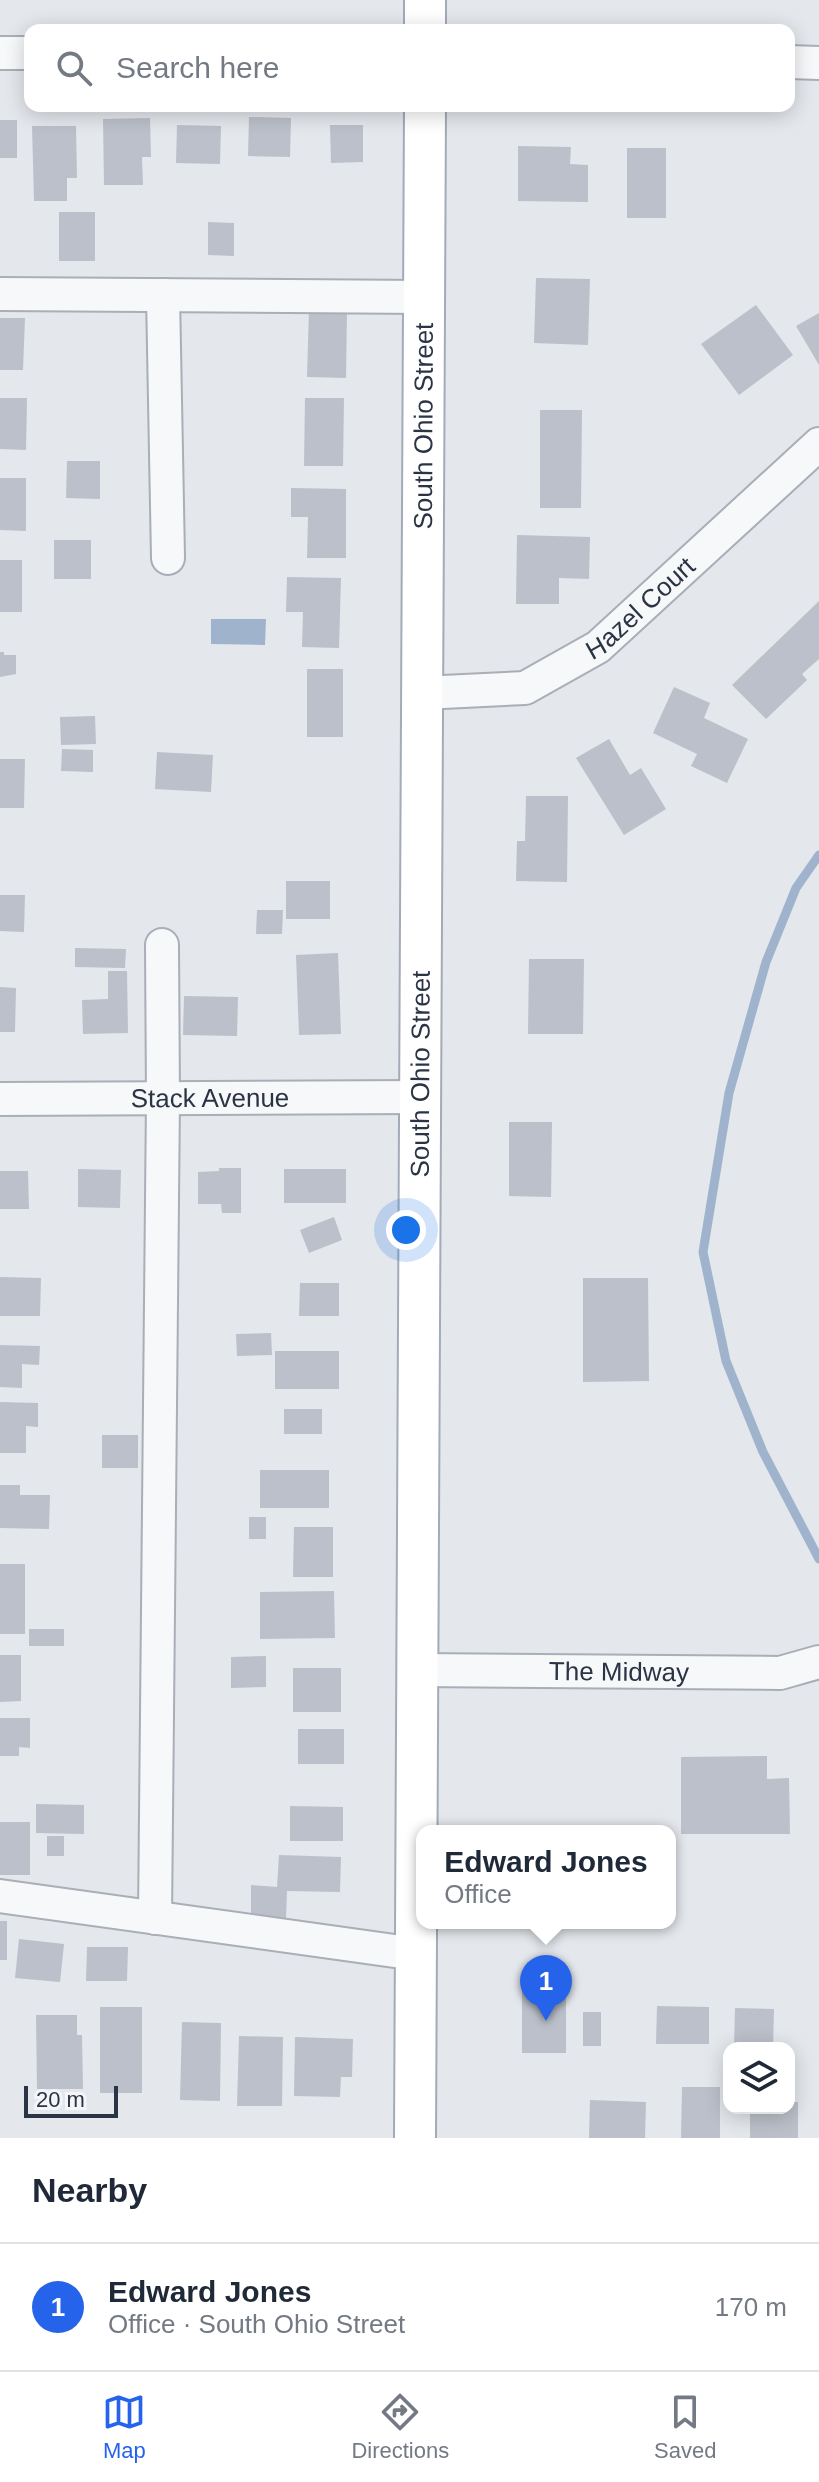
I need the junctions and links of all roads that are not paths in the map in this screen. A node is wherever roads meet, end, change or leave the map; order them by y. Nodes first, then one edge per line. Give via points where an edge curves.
1 (425, 0) edge
2 (425, 24) edge
3 (0, 53) edge
4 (24, 53) edge
5 (795, 62) edge
6 (819, 63) edge
7 (425, 112) edge
8 (0, 294) edge
9 (163, 295) junction
10 (424, 297) junction
11 (819, 444) edge
12 (168, 558) dead end
13 (422, 693) junction
14 (162, 945) dead end
15 (420, 1097) junction
16 (163, 1098) junction
17 (0, 1099) edge
18 (819, 1662) edge
19 (417, 1670) junction
20 (416, 1825) edge
21 (0, 1896) edge
22 (155, 1918) junction
23 (416, 1929) edge
24 (416, 1954) junction
25 (415, 2138) edge

1 - 2 main road
3 - 4 street
5 - 6 street
7 - 10 main road, South Ohio Street
8 - 9 street
9 - 10 street
9 - 12 street
10 - 13 main road, South Ohio Street
11 - 13 street, Hazel Court via 598,647 525,688
13 - 15 main road, South Ohio Street
14 - 16 street
15 - 16 street, Stack Avenue
15 - 19 main road, South Ohio Street
16 - 17 street, Stack Avenue
16 - 22 street
18 - 19 street, The Midway via 780,1673
19 - 20 main road, South Ohio Street
21 - 22 street
22 - 24 street
23 - 24 main road, South Ohio Street
24 - 25 main road, South Ohio Street

